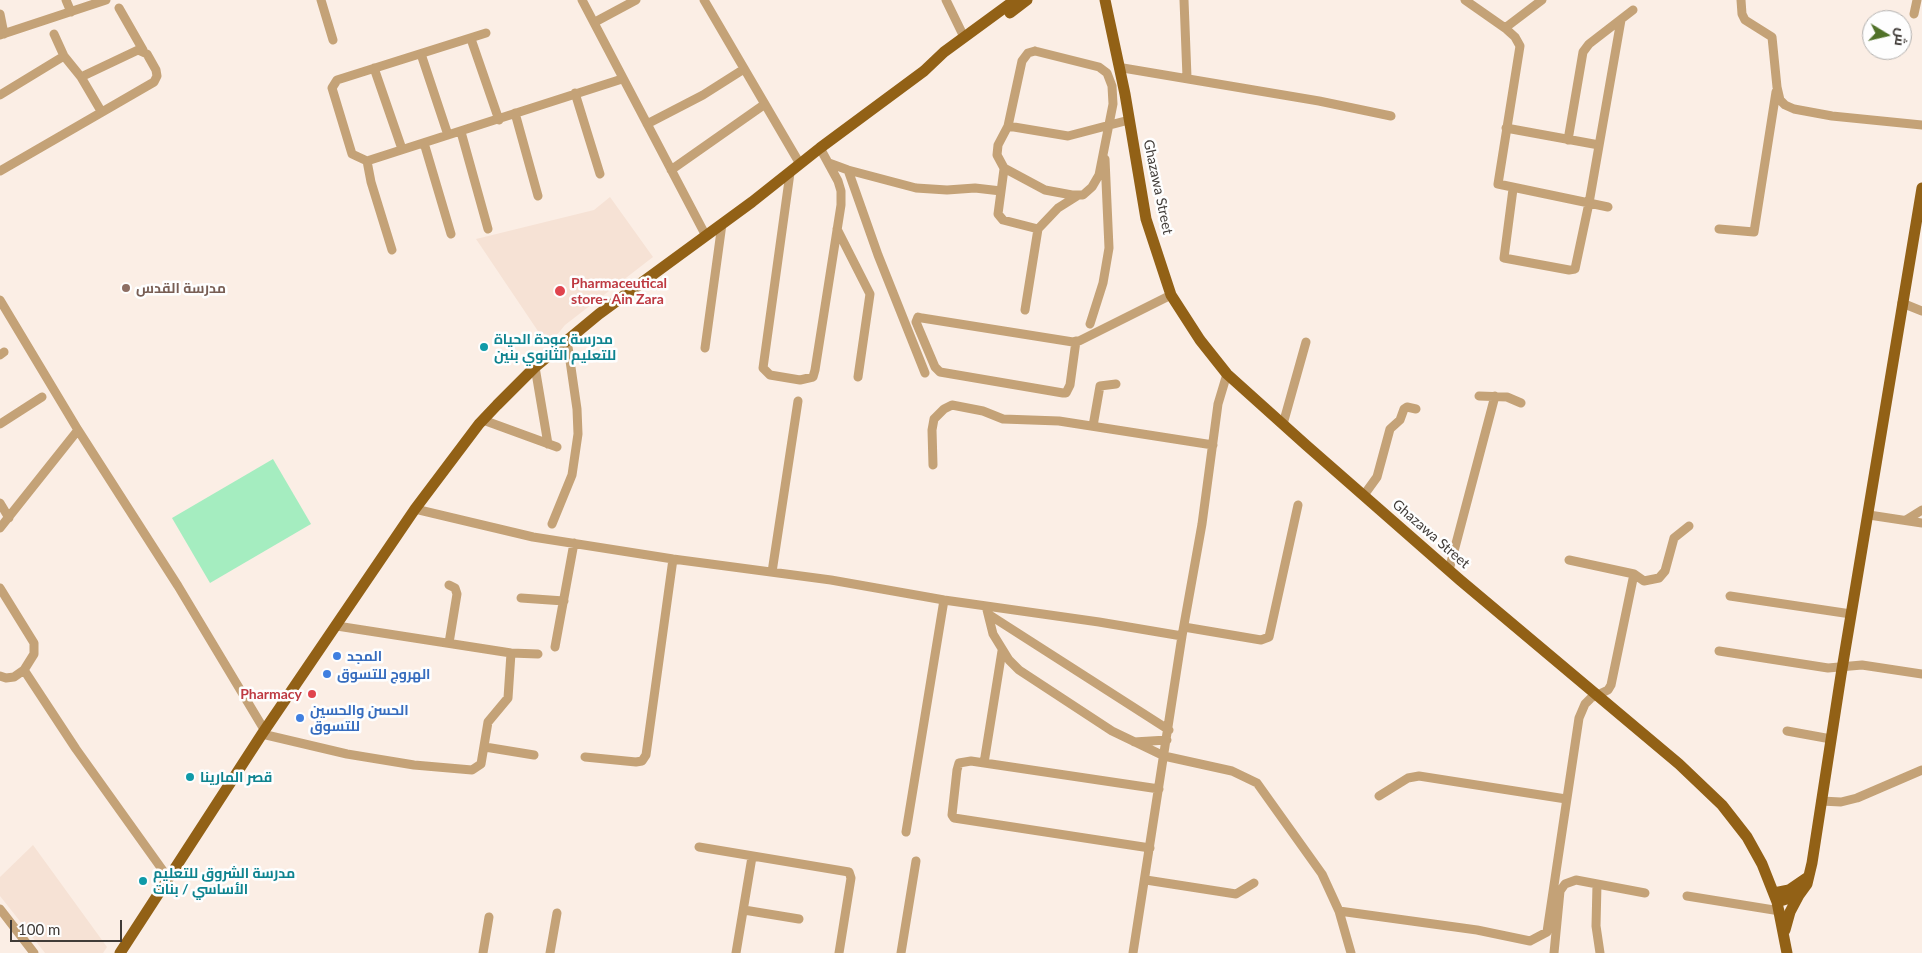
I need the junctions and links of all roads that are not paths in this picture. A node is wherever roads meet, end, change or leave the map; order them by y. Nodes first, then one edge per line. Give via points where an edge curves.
1 (66, 0) edge
2 (106, 0) edge
3 (321, 0) edge
4 (582, 0) edge
5 (636, 0) edge
6 (704, 0) edge
7 (946, 0) edge
8 (1013, 0) edge
9 (1027, 0) edge
10 (1105, 0) edge
11 (1112, 0) edge
12 (1184, 0) edge
13 (1466, 0) edge
14 (1542, 0) edge
15 (1742, 0) edge
16 (1917, 0) edge
17 (119, 8) dead end
18 (1633, 10) dead end
19 (71, 12) junction
20 (0, 14) edge
21 (1914, 14) dead end
22 (1620, 20) junction
23 (595, 22) junction
24 (1505, 28) junction
25 (486, 33) dead end
26 (2, 34) edge
27 (54, 34) dead end
28 (964, 37) junction
29 (471, 39) junction
30 (333, 40) dead end
31 (143, 50) junction
32 (421, 54) junction
33 (64, 56) junction
34 (374, 68) junction
35 (1123, 68) junction
36 (744, 69) junction
37 (924, 71) junction
38 (1187, 77) junction
39 (81, 78) junction
40 (622, 79) junction
41 (1777, 87) junction
42 (575, 93) junction
43 (1125, 94) junction
44 (0, 95) edge
45 (765, 104) junction
46 (101, 111) junction
47 (515, 113) junction
48 (1391, 116) dead end
49 (499, 120) junction
50 (1129, 120) junction
51 (647, 124) junction
52 (1922, 125) edge
53 (1008, 126) junction
54 (1109, 126) junction
55 (1506, 128) junction
56 (461, 132) junction
57 (448, 135) junction
58 (1568, 140) junction
59 (424, 143) junction
60 (1599, 145) junction
61 (1105, 147) junction
62 (820, 148) junction
63 (402, 149) junction
64 (368, 161) junction
65 (829, 163) junction
66 (800, 164) junction
67 (1004, 169) junction
68 (671, 170) junction
69 (848, 170) junction
70 (0, 171) edge
71 (790, 173) junction
72 (600, 174) dead end
73 (1922, 188) edge
74 (1513, 189) junction
75 (1000, 191) junction
76 (1079, 195) junction
77 (538, 196) dead end
78 (1589, 204) junction
79 (1608, 207) dead end
80 (722, 224) junction
81 (488, 229) dead end
82 (838, 229) junction
83 (1038, 229) junction
84 (1719, 230) dead end
85 (451, 234) dead end
86 (706, 236) junction
87 (392, 250) dead end
88 (1170, 295) junction
89 (0, 300) edge
90 (1902, 303) junction
91 (1025, 310) dead end
92 (1922, 311) edge
93 (1090, 324) dead end
94 (567, 340) junction
95 (1076, 341) junction
96 (1306, 342) dead end
97 (705, 348) dead end
98 (535, 367) junction
99 (925, 372) dead end
100 (1228, 374) junction
101 (858, 377) dead end
102 (1116, 384) dead end
103 (1479, 396) dead end
104 (1495, 396) junction
105 (42, 397) dead end
106 (798, 402) dead end
107 (1521, 403) dead end
108 (1416, 409) dead end
109 (483, 420) junction
110 (0, 424) edge
111 (1283, 424) junction
112 (1093, 426) junction
113 (78, 430) junction
114 (1213, 445) junction
115 (933, 465) dead end
116 (1364, 495) junction
117 (0, 503) edge
118 (1298, 505) dead end
119 (414, 509) junction
120 (1922, 510) edge
121 (1869, 514) junction
122 (9, 518) junction
123 (1906, 520) junction
124 (1922, 523) edge
125 (552, 524) dead end
126 (1689, 526) dead end
127 (0, 528) edge
128 (574, 543) junction
129 (672, 559) junction
130 (1569, 560) dead end
131 (1449, 570) junction
132 (772, 572) junction
133 (1634, 574) junction
134 (449, 585) dead end
135 (0, 588) edge
136 (1730, 596) dead end
137 (521, 598) dead end
138 (944, 600) junction
139 (564, 601) junction
140 (987, 610) junction
141 (1852, 614) junction
142 (337, 626) junction
143 (1183, 632) junction
144 (449, 643) junction
145 (555, 648) dead end
146 (1002, 651) junction
147 (1719, 651) dead end
148 (511, 653) junction
149 (538, 654) dead end
150 (1842, 667) junction
151 (24, 670) junction
152 (1922, 674) edge
153 (0, 676) edge
154 (1598, 696) junction
155 (1787, 731) dead end
156 (263, 732) junction
157 (1168, 735) junction
158 (1831, 739) junction
159 (1134, 742) junction
160 (484, 747) junction
161 (534, 755) dead end
162 (1164, 756) junction
163 (585, 758) dead end
164 (984, 763) junction
165 (1922, 770) edge
166 (1159, 790) junction
167 (1379, 796) dead end
168 (1566, 800) junction
169 (1821, 801) junction
170 (906, 832) dead end
171 (699, 848) dead end
172 (1150, 848) junction
173 (752, 857) junction
174 (916, 861) dead end
175 (1809, 876) junction
176 (169, 879) junction
177 (1146, 880) junction
178 (1254, 884) dead end
179 (1597, 884) junction
180 (1645, 893) dead end
181 (1799, 895) junction
182 (1687, 896) dead end
183 (1777, 902) junction
184 (0, 909) edge
185 (744, 910) junction
186 (1339, 911) junction
187 (556, 913) dead end
188 (489, 917) dead end
189 (799, 919) dead end
190 (1785, 932) junction
191 (34, 953) edge
192 (120, 953) edge
193 (483, 953) edge
194 (550, 953) edge
195 (736, 953) edge
196 (839, 953) edge
197 (901, 953) edge
198 (1133, 953) edge
199 (1351, 953) edge
200 (1554, 953) edge
201 (1600, 953) edge
202 (1787, 953) edge

1 - 19 street
2 - 19 street
3 - 30 street
4 - 23 street
5 - 23 street
6 - 36 street
7 - 28 street
8 - 28 main road
9 - 37 main road via 948,58
10 - 43 main road, Ghazawa Street
11 - 35 main road, Ghazawa Street
12 - 38 street
13 - 24 street
14 - 24 street
15 - 41 street via 1745,20 1772,37
16 - 21 street
17 - 31 street
18 - 22 street
19 - 26 street
20 - 26 street
22 - 58 street via 1583,52
22 - 60 street
23 - 40 street
24 - 55 street via 1520,46
25 - 29 street
27 - 33 street
28 - 37 main road
29 - 32 street
29 - 49 street
31 - 39 street
31 - 46 street via 156,70 154,82
32 - 34 street
32 - 57 street
33 - 39 street
33 - 44 street
34 - 63 street
34 - 64 street via 337,80 332,88 352,154
35 - 38 street
35 - 43 main road, Ghazawa Street
36 - 45 street
36 - 51 street via 702,96
37 - 62 main road
38 - 48 street
39 - 46 street
40 - 42 street
40 - 51 street
41 - 52 street via 1780,100 1794,110
41 - 84 street via 1755,230 1748,233
42 - 47 street
42 - 72 street
43 - 50 main road, Ghazawa Street
45 - 66 street
45 - 68 street
46 - 70 street
47 - 49 street
47 - 77 street
49 - 56 street
50 - 54 street
50 - 88 main road, Ghazawa Street via 1146,219
51 - 68 street
53 - 54 street via 1068,136
53 - 54 street via 1022,61 1028,53 1035,51 1099,67 1107,73 1113,104
53 - 67 street via 998,145 997,155
54 - 61 street
55 - 58 street
55 - 74 street via 1497,180 1502,187
56 - 57 street
56 - 81 street
57 - 59 street
58 - 60 street
59 - 63 street
59 - 85 street
60 - 78 street
61 - 76 street via 1099,175 1092,187
61 - 93 street via 1109,248 1103,283
62 - 65 street
62 - 66 main road
63 - 64 street
64 - 87 street via 371,182
65 - 69 street
65 - 82 street via 842,191
66 - 71 main road
67 - 75 street
67 - 76 street via 1045,190
68 - 86 street
69 - 75 street via 916,188
69 - 99 street
71 - 80 main road
71 - 82 street via 764,359 764,368 770,375 800,380 813,376
73 - 90 main road
74 - 78 street
74 - 78 street via 1503,256 1508,260 1575,269
75 - 83 street via 999,217
76 - 83 street via 1058,208
78 - 79 street
80 - 86 main road
80 - 97 street
82 - 101 street via 870,294
83 - 91 street
86 - 94 main road
88 - 95 street
88 - 100 main road, Ghazawa Street
89 - 113 street
90 - 92 street
90 - 121 main road
94 - 98 main road
94 - 125 street via 578,434 572,475
95 - 95 street via 922,318 916,322 940,372 1063,393 1070,385
96 - 111 street
98 - 109 main road
98 - 109 street via 552,446
100 - 111 main road, Ghazawa Street
100 - 114 street via 1220,392
102 - 112 street via 1100,386
103 - 104 street
104 - 107 street
104 - 131 street
105 - 110 street
106 - 132 street
108 - 116 street via 1404,409 1400,420 1390,429 1377,477
109 - 119 main road
111 - 116 main road, Ghazawa Street
112 - 114 street
112 - 115 street via 1003,419 952,405 934,419
113 - 122 street
113 - 156 street via 178,586
114 - 143 street
116 - 131 main road, Ghazawa Street
117 - 122 street
118 - 143 street via 1269,637 1262,640
119 - 128 street via 533,537
119 - 142 main road
120 - 123 street
121 - 123 street
121 - 141 main road
122 - 127 street
123 - 124 street
126 - 133 street via 1674,538 1665,571 1659,578 1644,581
128 - 129 street
128 - 139 street
129 - 132 street
129 - 163 street via 646,755 642,761 636,762
130 - 133 street
131 - 154 main road, Ghazawa Street
132 - 138 street
133 - 154 street via 1611,685
134 - 144 street via 457,594
135 - 151 street via 34,643 34,654
136 - 141 street
137 - 139 street
138 - 140 street
138 - 170 street
139 - 145 street
140 - 143 street
140 - 146 street via 993,634
140 - 157 street
141 - 150 main road
142 - 144 street
142 - 156 main road
143 - 157 street
144 - 148 street
146 - 159 street via 1019,670
146 - 164 street
147 - 150 street via 1820,667
148 - 149 street
148 - 160 street via 508,698 488,722
150 - 152 street via 1862,665
150 - 158 main road
151 - 153 street via 14,677
151 - 176 street
154 - 168 street via 1585,704 1579,718
154 - 183 main road, Ghazawa Street via 1722,805 1747,837
155 - 158 street
156 - 160 street via 347,754 405,764 472,770 481,764
156 - 176 main road
157 - 159 street
157 - 162 street
158 - 169 main road
159 - 162 street
160 - 161 street
162 - 166 street
162 - 186 street via 1232,771 1256,783 1322,874
164 - 166 street
164 - 172 street via 959,763 954,818
165 - 169 street via 1857,798 1841,802
166 - 172 street
167 - 168 street via 1408,778 1419,776
168 - 186 street via 1547,930 1534,941 1469,928
169 - 175 main road
171 - 173 street
172 - 177 street
173 - 185 street
173 - 196 street via 849,872 851,878
174 - 197 street
175 - 181 main road
175 - 183 main road
176 - 192 main road
177 - 178 street via 1236,894
177 - 198 street
179 - 180 street
179 - 200 street via 1576,880 1565,884 1560,891
179 - 201 street via 1596,926
181 - 183 main road
181 - 190 main road
182 - 183 street
183 - 190 main road, Ghazawa Street
184 - 191 street
185 - 189 street
185 - 195 street
186 - 199 street
187 - 194 street
188 - 193 street
190 - 202 main road, Ghazawa Street

